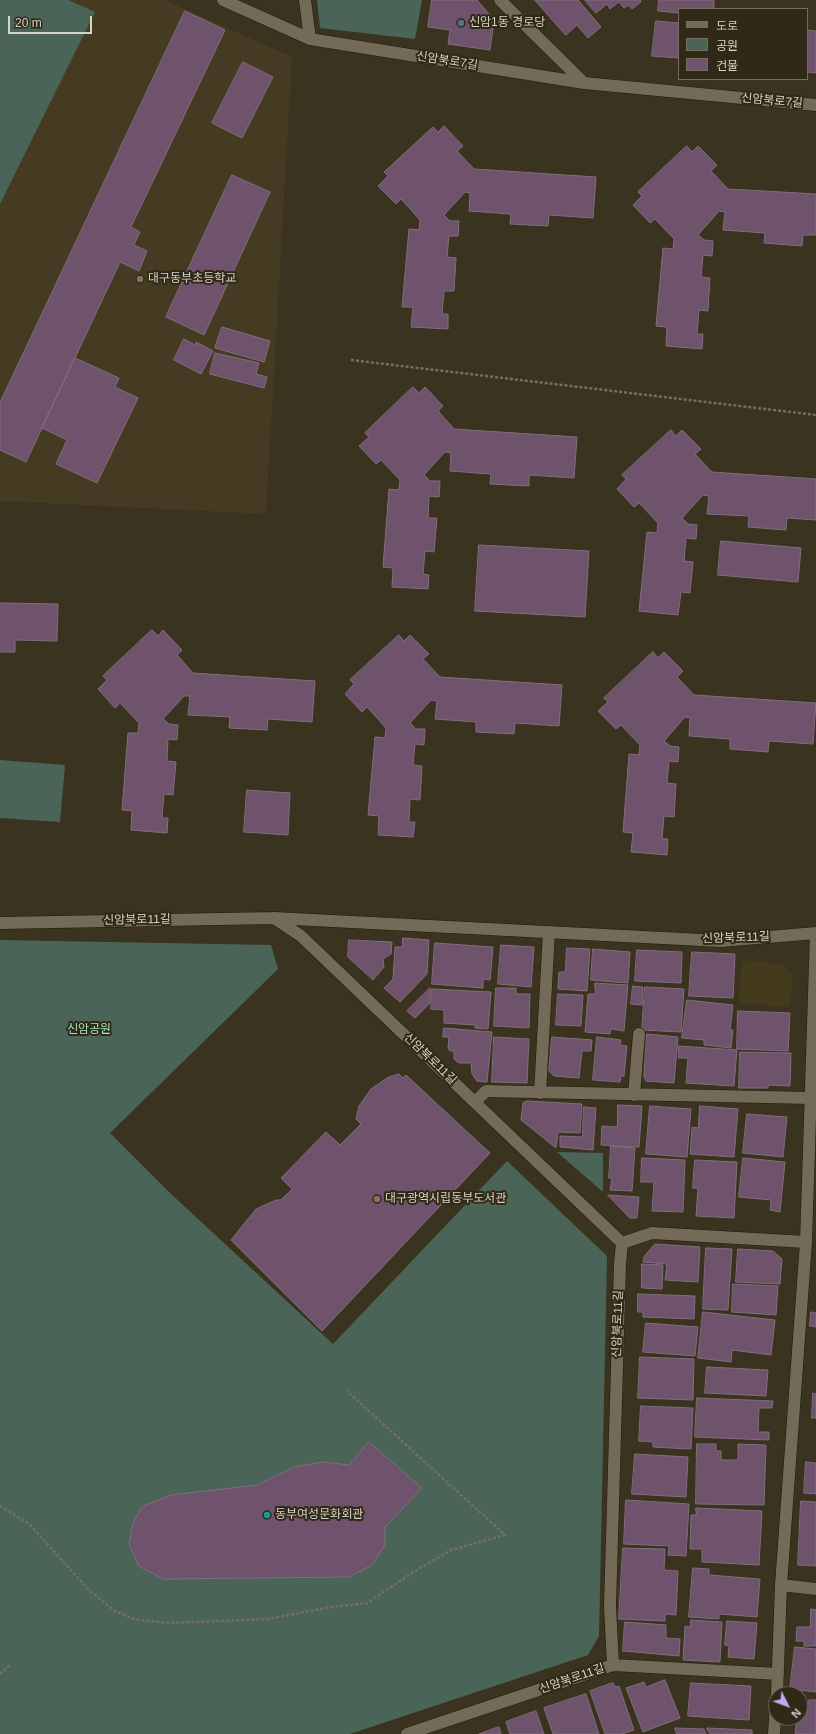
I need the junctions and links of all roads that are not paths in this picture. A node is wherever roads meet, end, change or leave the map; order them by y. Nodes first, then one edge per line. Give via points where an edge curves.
1 (223, 0) edge
2 (305, 0) edge
3 (500, 0) edge
4 (310, 40) junction
5 (584, 83) junction
6 (816, 105) edge
7 (274, 918) junction
8 (0, 923) edge
9 (549, 932) junction
10 (816, 933) edge
11 (639, 1034) dead end
12 (540, 1093) junction
13 (634, 1095) junction
14 (810, 1098) junction
15 (475, 1102) junction
16 (806, 1242) junction
17 (622, 1243) junction
18 (781, 1586) junction
19 (816, 1589) edge
20 (613, 1665) junction
21 (778, 1674) junction
22 (777, 1686) edge
23 (407, 1734) edge

1 - 4 street, 신암북로7길
2 - 4 street
3 - 5 street
4 - 5 street, 신암북로7길
5 - 6 street, 신암북로7길
7 - 8 street, 신암북로11길
7 - 9 street, 신암북로11길
7 - 15 street, 신암북로11길 via 301,936
9 - 10 street, 신암북로11길 via 721,941
9 - 12 street
10 - 14 street, 신암북로11길
11 - 13 street
12 - 13 street
12 - 15 street via 486,1091
13 - 14 street
14 - 16 street, 신암북로11길
15 - 17 street, 신암북로11길
16 - 17 street via 652,1233
16 - 18 street, 신암북로11길
17 - 20 street, 신암북로11길 via 610,1606
18 - 19 street
18 - 21 street, 신암북로11길
20 - 21 street
20 - 23 street, 신암북로11길
21 - 22 street, 신암북로11길

